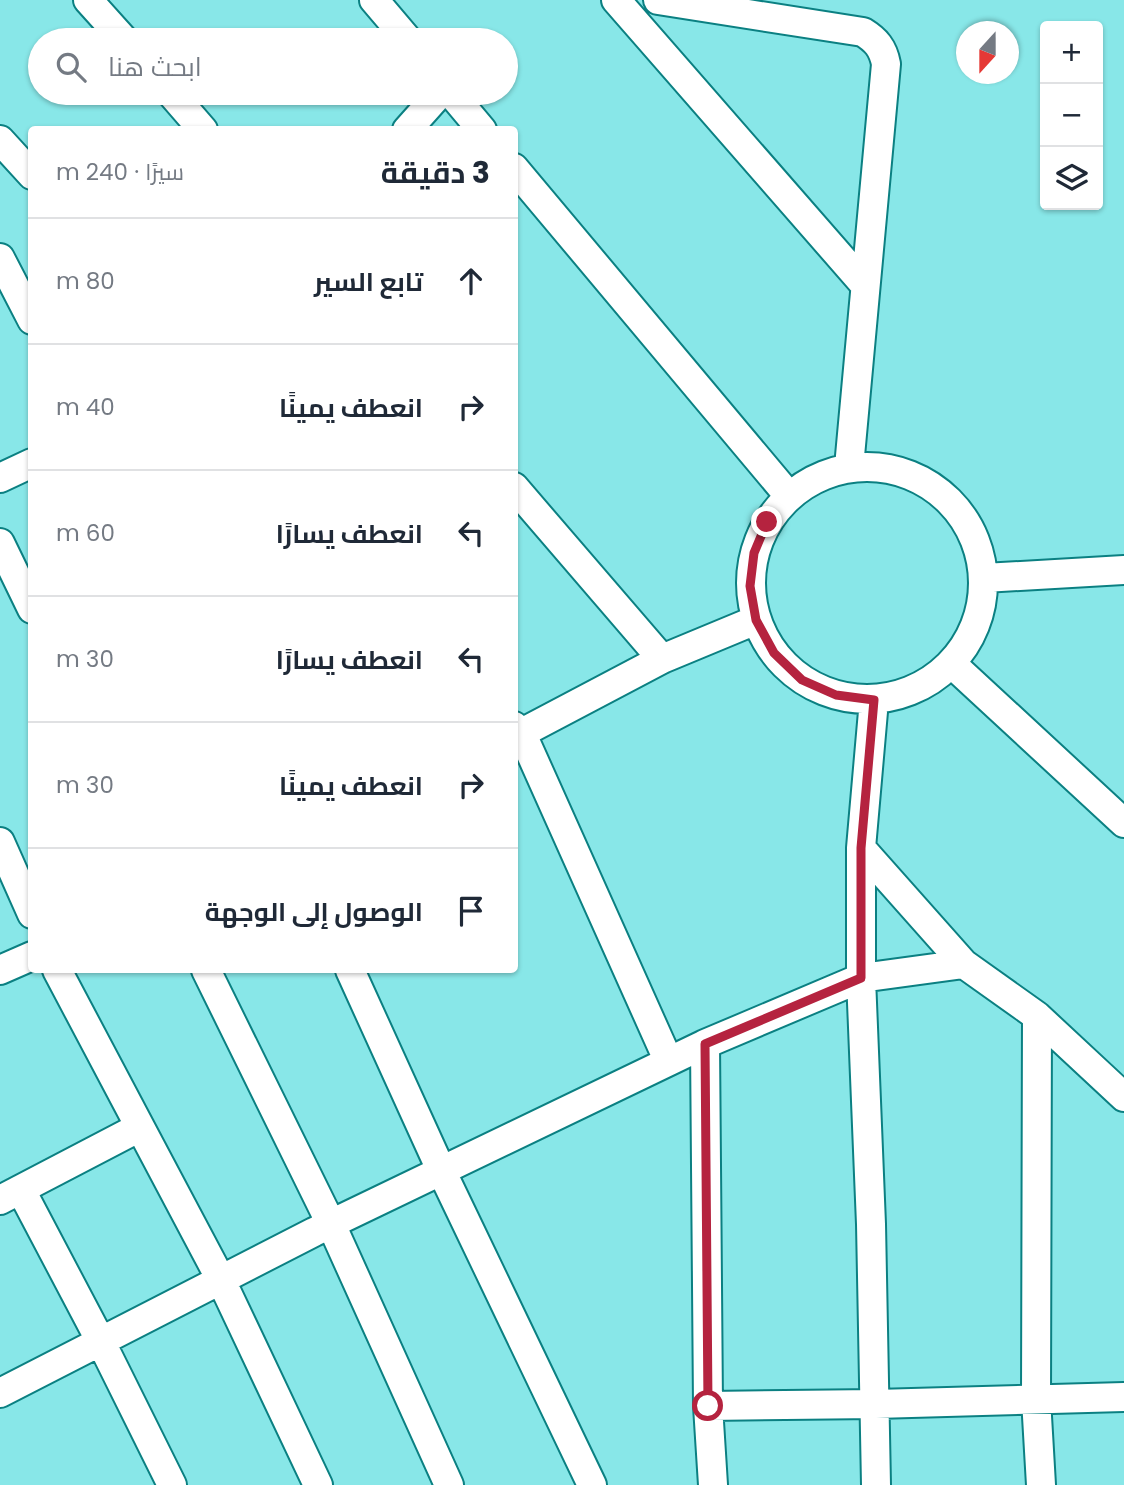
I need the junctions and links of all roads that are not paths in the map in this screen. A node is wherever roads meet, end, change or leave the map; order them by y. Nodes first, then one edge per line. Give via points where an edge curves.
1 (88, 0) edge
2 (374, 0) edge
3 (616, 0) edge
4 (658, 0) edge
5 (113, 28) edge
6 (398, 28) edge
7 (181, 105) edge
8 (429, 105) edge
9 (461, 105) edge
10 (200, 126) edge
11 (411, 126) edge
12 (479, 126) edge
13 (0, 140) edge
14 (28, 172) edge
15 (518, 173) edge
16 (0, 258) edge
17 (864, 284) junction
18 (28, 312) edge
19 (28, 465) edge
20 (849, 467) junction
21 (0, 478) edge
22 (518, 492) edge
23 (789, 496) junction
24 (0, 543) edge
25 (1124, 570) edge
26 (985, 578) junction
27 (28, 600) edge
28 (756, 620) junction
29 (662, 659) junction
30 (951, 664) junction
31 (874, 700) junction
32 (518, 731) edge
33 (518, 734) edge
34 (1124, 822) edge
35 (0, 842) edge
36 (861, 848) junction
37 (28, 905) edge
38 (28, 958) edge
39 (964, 964) junction
40 (0, 970) edge
41 (60, 973) edge
42 (207, 973) edge
43 (350, 973) edge
44 (861, 978) junction
45 (1037, 1016) junction
46 (705, 1044) junction
47 (668, 1060) junction
48 (1124, 1097) edge
49 (140, 1127) junction
50 (441, 1170) junction
51 (10, 1195) edge
52 (331, 1224) junction
53 (221, 1280) junction
54 (102, 1342) junction
55 (0, 1393) edge
56 (1124, 1397) edge
57 (1037, 1399) junction
58 (876, 1404) junction
59 (708, 1406) junction
60 (172, 1485) edge
61 (318, 1485) edge
62 (449, 1485) edge
63 (592, 1485) edge
64 (713, 1485) edge
65 (876, 1485) edge
66 (1041, 1485) edge

1 - 5 street
2 - 6 street
3 - 17 street
4 - 17 street via 863,32 881,47 886,64
7 - 10 street
8 - 11 street
9 - 12 street
13 - 14 street
15 - 23 street
16 - 18 street
17 - 20 street
19 - 21 street
20 - 23 street via 817,477
20 - 26 street via 889,468 926,482 957,508 976,542
22 - 29 street
23 - 28 street via 767,522 754,553 750,586
24 - 27 street
25 - 26 street
26 - 30 street via 981,611 970,640
28 - 29 street
28 - 31 street via 774,653 802,680 836,695
29 - 32 street
30 - 31 street via 929,682
30 - 34 street
31 - 36 street
33 - 47 street
35 - 37 street
36 - 39 street
36 - 44 street
38 - 40 street
39 - 44 street
39 - 45 street
41 - 49 street
42 - 52 street
43 - 50 street
44 - 46 street
44 - 58 street
45 - 48 street
45 - 57 street
46 - 47 street
46 - 59 street
47 - 50 street
49 - 51 street
49 - 53 street
50 - 52 street
50 - 63 street
51 - 54 street
52 - 53 street
52 - 62 street
53 - 54 street
53 - 61 street
54 - 55 street
54 - 60 street
56 - 57 street
57 - 58 street
57 - 66 street
58 - 59 street
58 - 65 street
59 - 64 street

